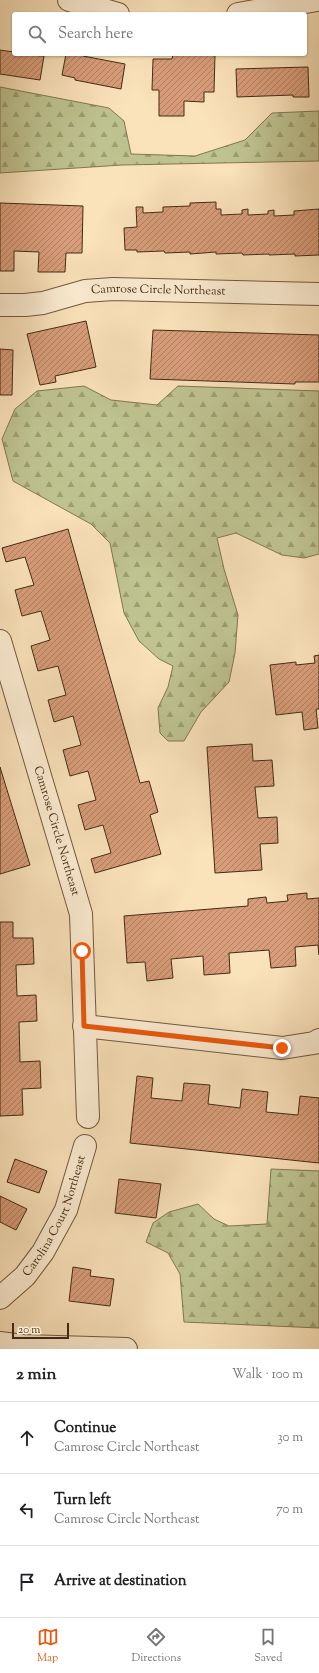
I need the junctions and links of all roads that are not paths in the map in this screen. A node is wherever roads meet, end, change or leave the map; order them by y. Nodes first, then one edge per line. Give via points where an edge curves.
1 (69, 0) edge
2 (123, 0) edge
3 (317, 0) edge
4 (111, 12) edge
5 (123, 12) edge
6 (249, 12) edge
7 (319, 294) edge
8 (0, 305) edge
9 (0, 641) edge
10 (84, 1026) junction
11 (319, 1040) edge
12 (88, 1117) dead end
13 (85, 1146) dead end
14 (0, 1298) edge
15 (0, 1343) edge
16 (126, 1349) edge

1 - 4 street
2 - 5 street
3 - 6 street
7 - 8 street, Camrose Circle Northeast via 113,289 85,291 43,303
9 - 10 street, Camrose Circle Northeast via 81,914
10 - 11 street via 282,1048
10 - 12 street, Camrose Circle Northeast
13 - 14 street, Carolina Court Northeast via 66,1210 43,1252 25,1276
15 - 16 street

